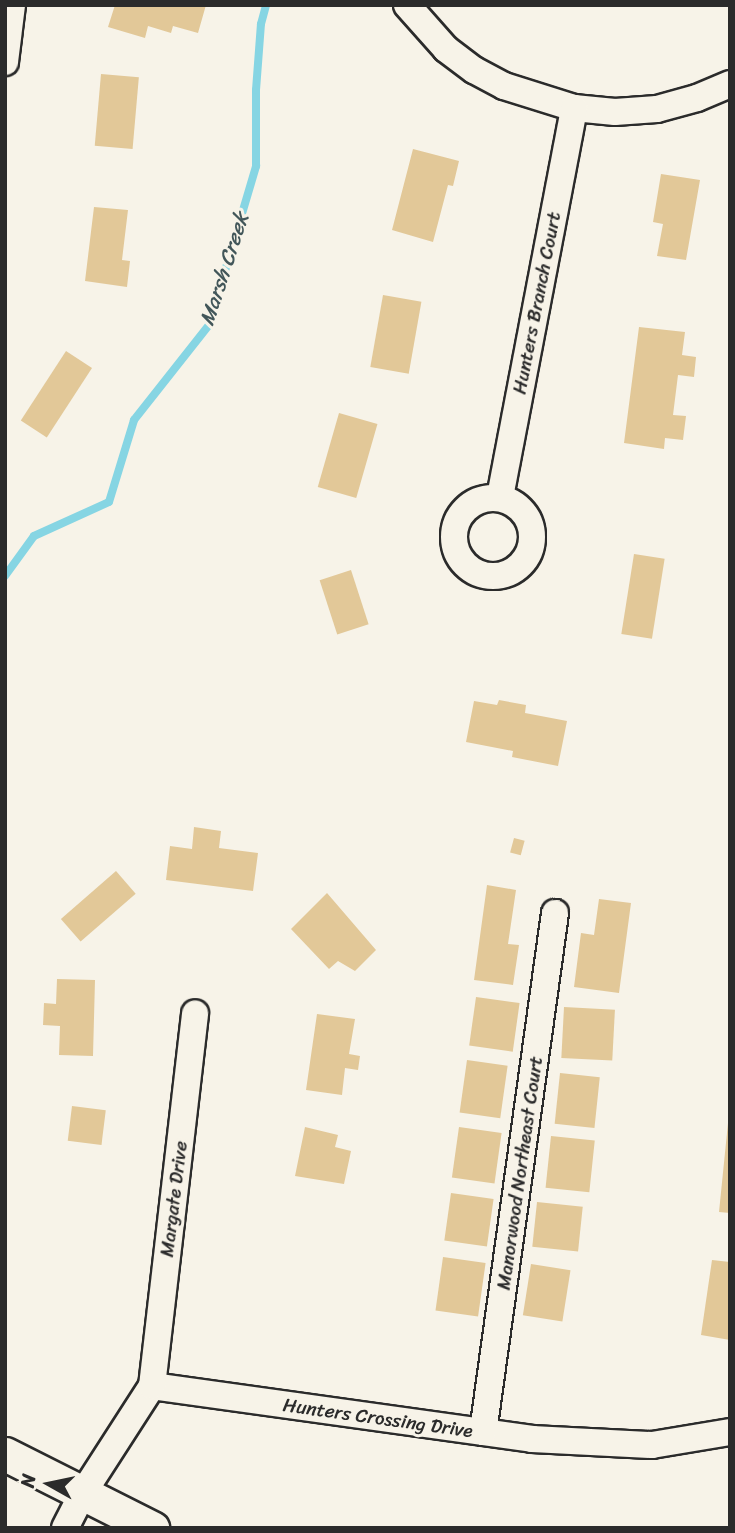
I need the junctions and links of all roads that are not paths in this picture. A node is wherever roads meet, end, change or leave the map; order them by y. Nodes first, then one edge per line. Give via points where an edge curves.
1 (12, 5) edge
2 (407, 5) edge
3 (5, 62) edge
4 (730, 83) edge
5 (574, 108) junction
6 (500, 497) dead end
7 (555, 913) dead end
8 (195, 1013) dead end
9 (152, 1386) junction
10 (483, 1432) junction
11 (730, 1432) edge
12 (5, 1454) edge
13 (83, 1493) junction
14 (65, 1528) edge
15 (152, 1528) edge

1 - 3 street
2 - 5 street via 446,49 474,70 504,86
4 - 5 street via 657,109 615,112
5 - 6 street, Hunters Branch Court
7 - 10 street, Manorwood Northeast Court
8 - 9 street, Margate Drive
9 - 10 street, Hunters Crossing Drive
9 - 13 street
10 - 11 street, Hunters Crossing Drive via 652,1445
12 - 13 street
13 - 14 street
13 - 15 street

